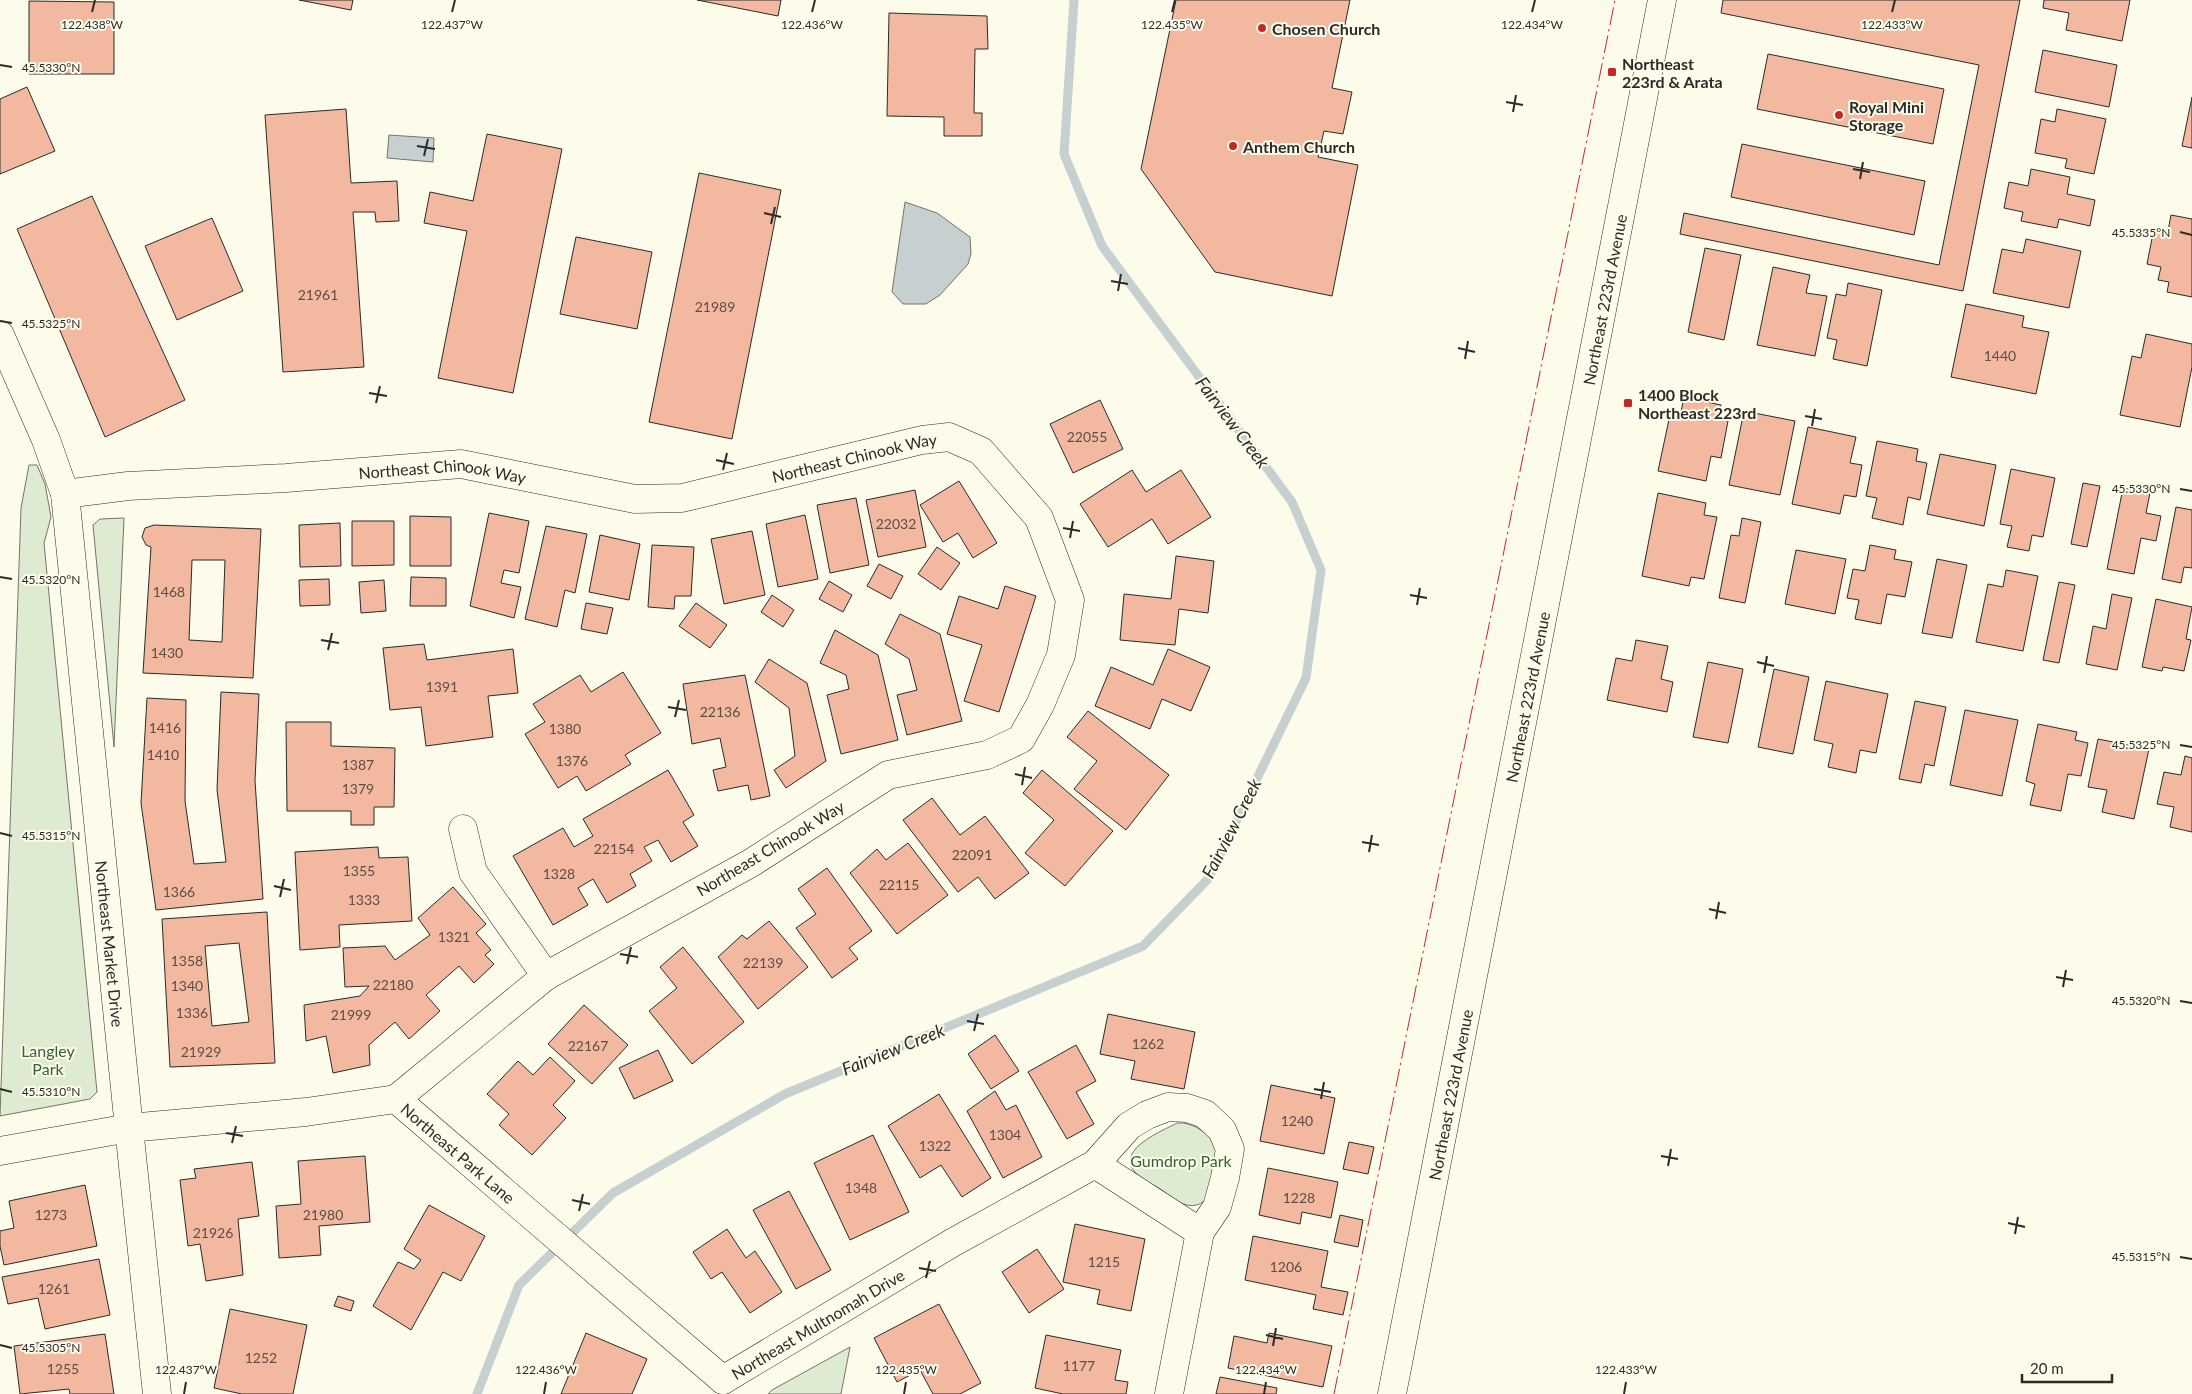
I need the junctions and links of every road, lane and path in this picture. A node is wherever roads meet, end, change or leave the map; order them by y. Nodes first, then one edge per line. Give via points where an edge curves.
1 (1662, 0) edge
2 (0, 334) edge
3 (65, 494) junction
4 (463, 829) dead end
5 (546, 976) junction
6 (396, 1099) junction
7 (128, 1128) junction
8 (0, 1151) edge
9 (1095, 1164) junction
10 (1200, 1232) junction
11 (722, 1387) edge
12 (158, 1394) edge
13 (1169, 1394) edge
14 (1392, 1394) edge

1 - 14 street, Northeast 223rd Avenue
2 - 3 street via 46,440
3 - 5 street, Northeast Chinook Way via 128,486 461,464 635,499 682,498 922,440 949,437 981,451 1039,518 1070,600 1061,655 1040,705 1021,739 987,755 888,775 751,863
3 - 7 street, Northeast Market Drive
4 - 5 street via 473,872
5 - 6 street, Northeast Chinook Way
6 - 7 street, Northeast Park Lane via 306,1112
6 - 11 street, Northeast Park Lane via 590,1264
7 - 8 street, Northeast Park Lane
7 - 12 street, Northeast Market Drive
9 - 10 street
9 - 10 street, Northeast Multnomah Drive via 1128,1126 1147,1115 1168,1107 1187,1108 1205,1114 1222,1130 1230,1149 1217,1207
9 - 11 street, Northeast Multnomah Drive via 952,1243
10 - 13 street, Northeast Multnomah Drive

